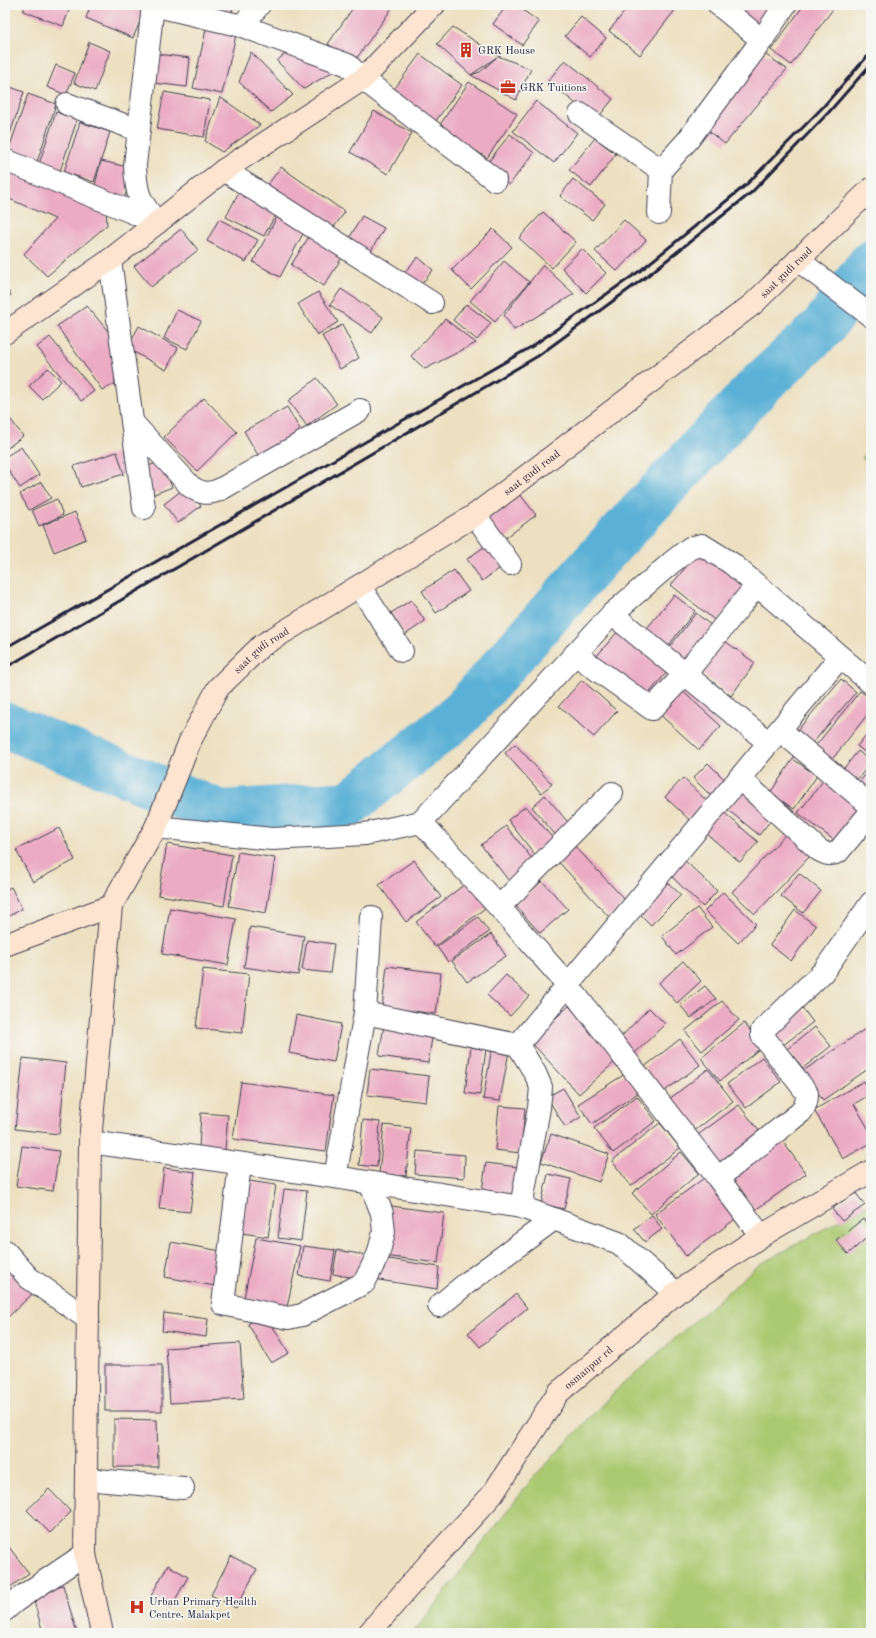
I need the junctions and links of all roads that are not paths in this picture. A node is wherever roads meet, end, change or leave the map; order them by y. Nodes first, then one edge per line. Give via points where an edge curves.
1 (153, 5) edge
2 (259, 5) edge
3 (434, 5) edge
4 (719, 5) edge
5 (785, 5) edge
6 (242, 26) junction
7 (762, 40) junction
8 (363, 79) junction
9 (67, 104) dead end
10 (580, 114) dead end
11 (138, 130) junction
12 (5, 160) edge
13 (224, 170) junction
14 (661, 170) junction
15 (495, 180) dead end
16 (871, 189) edge
17 (659, 213) dead end
18 (157, 223) junction
19 (110, 260) junction
20 (798, 260) junction
21 (432, 303) dead end
22 (870, 316) edge
23 (5, 333) edge
24 (360, 410) dead end
25 (132, 422) junction
26 (144, 508) dead end
27 (475, 515) junction
28 (510, 564) dead end
29 (757, 585) junction
30 (360, 587) junction
31 (612, 614) junction
32 (402, 651) dead end
33 (575, 654) junction
34 (840, 656) junction
35 (684, 674) junction
36 (871, 683) edge
37 (774, 737) junction
38 (740, 778) junction
39 (612, 793) dead end
40 (871, 806) edge
41 (871, 812) edge
42 (421, 822) junction
43 (156, 827) junction
44 (871, 903) edge
45 (111, 906) junction
46 (499, 907) junction
47 (371, 917) dead end
48 (5, 945) edge
49 (567, 984) junction
50 (365, 1013) junction
51 (518, 1045) junction
52 (90, 1142) junction
53 (240, 1164) junction
54 (871, 1171) edge
55 (335, 1177) junction
56 (718, 1178) junction
57 (370, 1183) junction
58 (521, 1207) junction
59 (554, 1218) junction
60 (761, 1236) junction
61 (5, 1251) edge
62 (676, 1293) junction
63 (439, 1306) dead end
64 (88, 1319) junction
65 (86, 1479) junction
66 (183, 1488) dead end
67 (84, 1554) junction
68 (5, 1610) edge
69 (102, 1633) edge
70 (369, 1633) edge

1 - 6 street
1 - 11 street
2 - 6 street
3 - 8 street
4 - 7 street
5 - 7 street
6 - 8 street via 348,65
7 - 14 street via 688,140
8 - 13 street
8 - 15 street
9 - 11 street
10 - 14 street
11 - 18 street via 135,165 137,190 142,204
12 - 18 street
13 - 18 street
13 - 21 street
14 - 17 street
16 - 20 street, saat gudi road
18 - 19 street
19 - 23 street
19 - 25 street
20 - 22 street
20 - 27 street, saat gudi road via 753,304
24 - 25 street via 221,489 205,494 190,486
25 - 26 street
27 - 28 street
27 - 30 street, saat gudi road
29 - 31 street via 731,563 702,545 690,548
29 - 34 street
29 - 35 street
30 - 32 street
30 - 43 street, saat gudi road via 261,646 218,688 190,741
31 - 33 street
31 - 35 street
33 - 35 street via 652,709
33 - 42 street
34 - 36 street
34 - 37 street
35 - 37 street
37 - 38 street
37 - 40 street
38 - 41 street via 827,855 838,852
38 - 49 street
39 - 46 street
42 - 43 street via 365,834 272,839
42 - 46 street
43 - 45 street, saat gudi road
44 - 56 street via 823,972 762,1031 762,1035 807,1093 804,1108
45 - 48 street
45 - 52 street
46 - 49 street
47 - 50 street
49 - 51 street
49 - 56 street
50 - 51 street
50 - 55 street
51 - 58 street via 541,1087
52 - 53 street
52 - 64 street
53 - 55 street
53 - 57 street via 223,1304 288,1318 302,1315 364,1283 378,1255 384,1232 382,1213
54 - 60 street, osmanpur rd
55 - 57 street
56 - 60 street
57 - 58 street
58 - 59 street
59 - 62 street via 619,1243
59 - 63 street
60 - 62 street, osmanpur rd
61 - 64 street via 28,1278
62 - 70 street, osmanpur rd via 558,1393 492,1495
64 - 65 street
65 - 66 street
65 - 67 street
67 - 68 street
67 - 69 street

